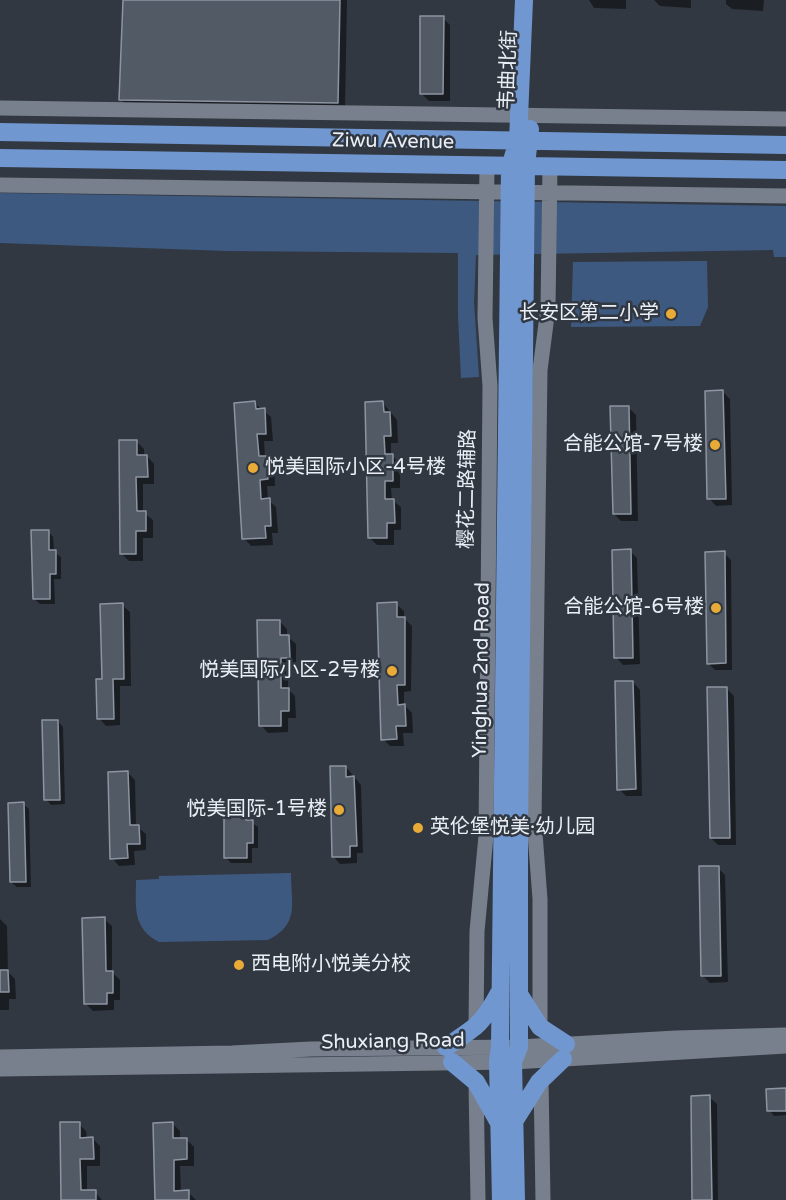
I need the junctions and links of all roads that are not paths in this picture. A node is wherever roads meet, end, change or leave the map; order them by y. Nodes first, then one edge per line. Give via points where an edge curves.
1 (524, 0) edge
2 (534, 0) edge
3 (0, 108) edge
4 (525, 116) junction
5 (786, 120) edge
6 (0, 132) edge
7 (524, 141) junction
8 (786, 145) edge
9 (0, 158) edge
10 (487, 166) junction
11 (518, 166) junction
12 (550, 166) junction
13 (786, 170) edge
14 (0, 185) edge
15 (486, 191) junction
16 (518, 192) junction
17 (550, 192) junction
18 (786, 196) edge
19 (501, 988) junction
20 (519, 993) junction
21 (540, 1027) junction
22 (476, 1028) junction
23 (786, 1035) edge
24 (786, 1046) edge
25 (565, 1052) junction
26 (449, 1054) junction
27 (508, 1054) junction
28 (0, 1057) edge
29 (0, 1069) edge
30 (542, 1079) junction
31 (476, 1083) junction
32 (507, 1121) junction
33 (478, 1200) edge
34 (501, 1200) edge
35 (516, 1200) edge
36 (543, 1200) edge

1 - 4 main road, 韦曲北街
2 - 4 main road, 韦曲北街
3 - 4 street, Ziwu Avenue
4 - 5 street, Ziwu Avenue
4 - 7 main road, 韦曲北街
6 - 7 main road, Ziwu Avenue
7 - 8 main road, Ziwu Avenue
7 - 11 main road, Yinghua 2nd Road
9 - 10 main road, Ziwu Avenue
10 - 11 main road, Ziwu Avenue
10 - 15 street, 樱花二路辅路
11 - 12 main road, Ziwu Avenue
11 - 16 main road, Yinghua 2nd Road
12 - 13 main road, Ziwu Avenue
12 - 17 street
14 - 15 street
15 - 16 street
15 - 22 street, 樱花二路辅路 via 485,318 490,386 486,836 477,931
16 - 17 street
16 - 19 main road, Yinghua 2nd Road
16 - 20 main road, Yinghua 2nd Road
17 - 18 street
17 - 21 street via 549,308 540,370 534,820 540,899
19 - 22 main road
19 - 27 main road, Yinghua 2nd Road
20 - 21 main road
20 - 27 main road, Yinghua 2nd Road
21 - 25 main road
22 - 26 main road
23 - 25 street, Shuxiang Road via 676,1038
24 - 25 street, Shuxiang Road
25 - 27 street, Shuxiang Road
25 - 30 main road
26 - 27 street, Shuxiang Road
26 - 28 street, Shuxiang Road via 311,1049
26 - 29 street, Shuxiang Road
26 - 31 main road
27 - 32 main road, Yinghua 2nd Road
30 - 32 main road
30 - 36 street
31 - 32 main road
31 - 33 street
32 - 34 main road, Yinghua 2nd Road
32 - 35 main road, Yinghua 2nd Road

